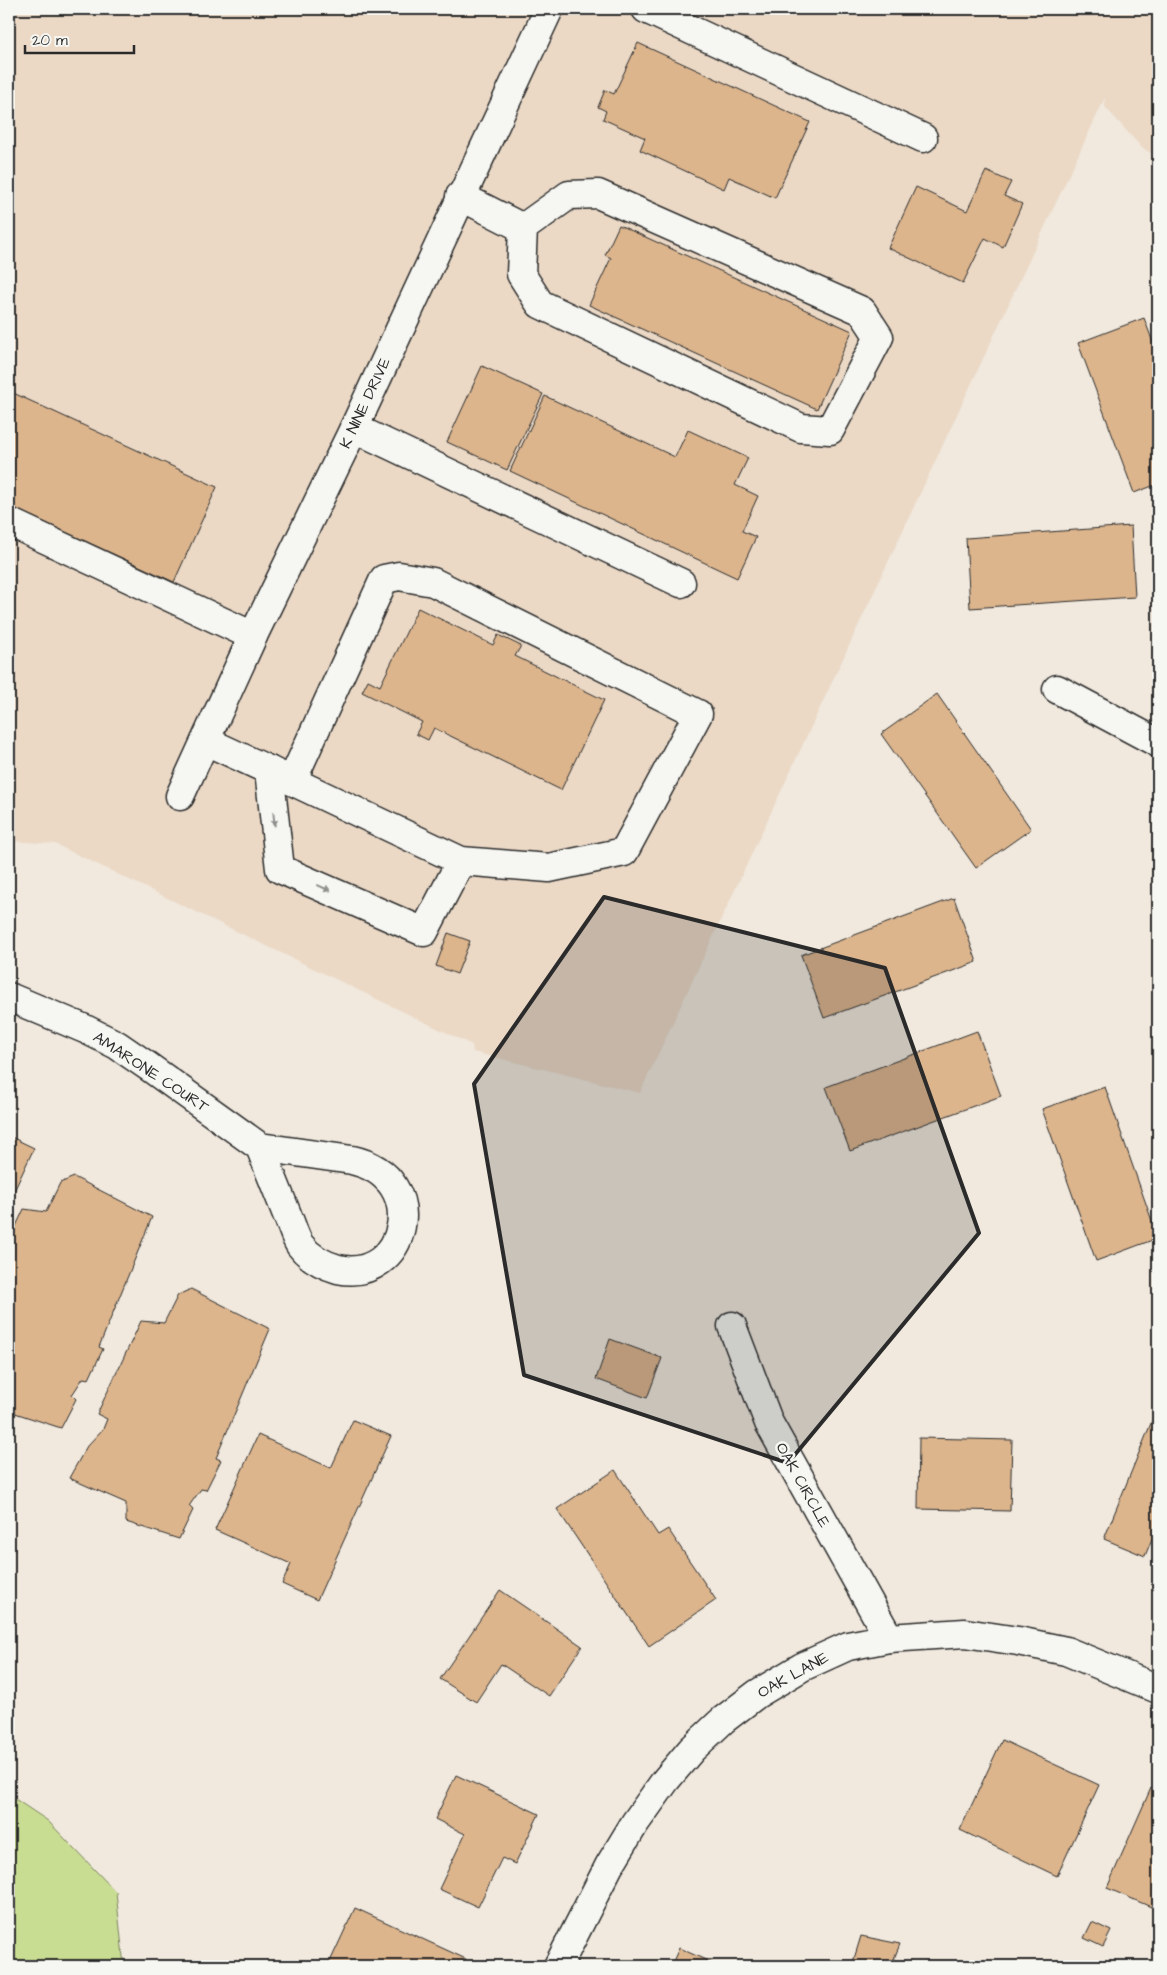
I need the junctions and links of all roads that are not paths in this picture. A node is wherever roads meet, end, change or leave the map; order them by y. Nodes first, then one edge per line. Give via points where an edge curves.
1 (549, 9) edge
2 (646, 9) edge
3 (923, 138) dead end
4 (460, 196) junction
5 (523, 228) junction
6 (354, 428) junction
7 (9, 522) edge
8 (681, 583) dead end
9 (253, 636) junction
10 (1056, 689) dead end
11 (206, 741) junction
12 (1158, 743) edge
13 (281, 776) junction
14 (180, 796) dead end
15 (461, 861) junction
16 (9, 997) edge
17 (260, 1147) junction
18 (732, 1326) dead end
19 (888, 1638) junction
20 (1158, 1689) edge
21 (558, 1966) edge

1 - 4 street, K NINE DRIVE
2 - 3 street
4 - 5 street
4 - 6 street, K NINE DRIVE
5 - 5 street via 521,274 540,304 801,428 830,430 879,337 862,311 598,194 569,195
6 - 8 street
6 - 9 street, K NINE DRIVE
7 - 9 street
9 - 11 street, K NINE DRIVE
10 - 12 street
11 - 13 street
11 - 14 street, K NINE DRIVE
13 - 15 street
13 -> 15 street via 280,869 424,932
13 - 15 street via 384,579 399,576 433,582 698,714 624,852 549,868
16 - 17 street, AMARONE COURT via 117,1045
17 - 17 street, AMARONE COURT via 299,1244 312,1257 331,1267 352,1272 368,1268 383,1258 396,1241 402,1225 401,1206 395,1188 384,1174 366,1163
18 - 19 street, OAK CIRCLE via 769,1423
19 - 20 street, OAK LANE via 965,1633 1018,1641 1066,1651
19 - 21 street, OAK LANE via 848,1646 802,1667 757,1694 692,1749 635,1823 609,1866

